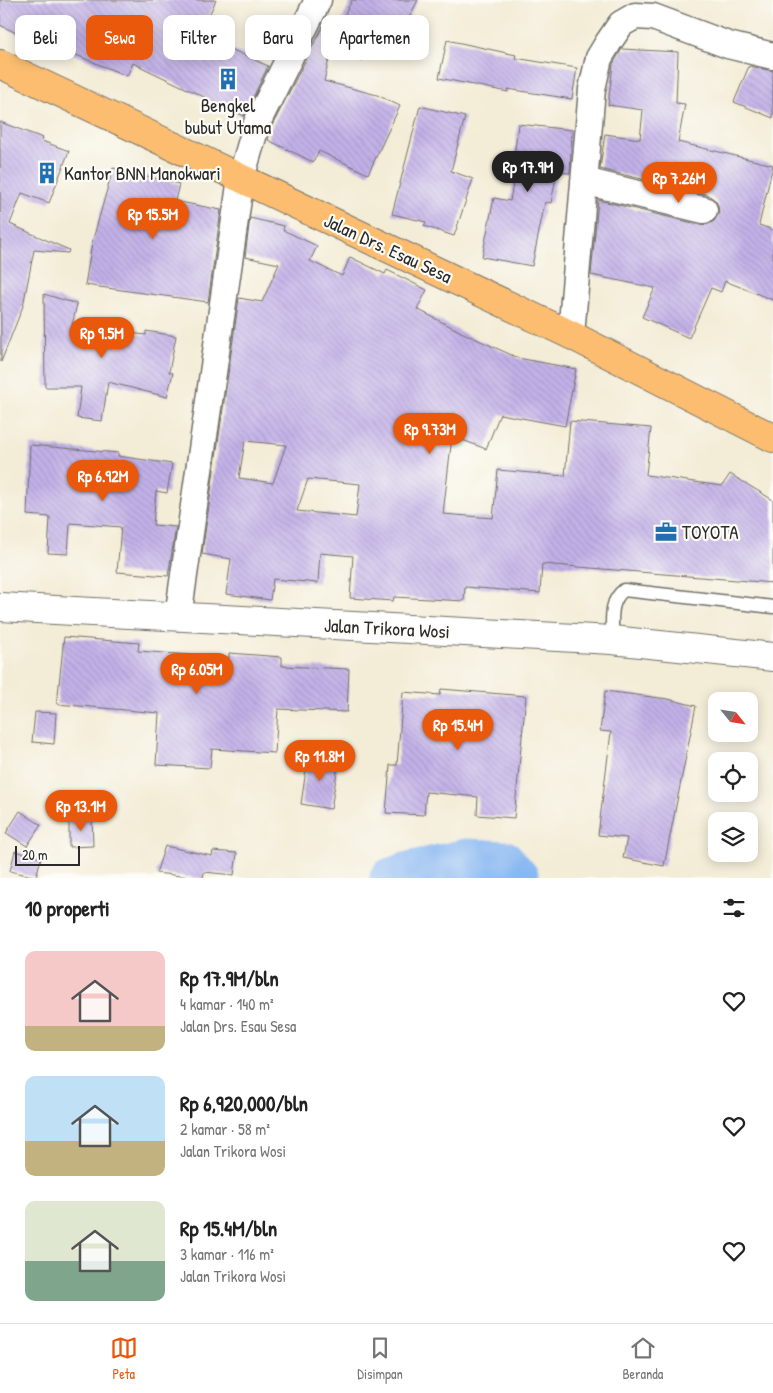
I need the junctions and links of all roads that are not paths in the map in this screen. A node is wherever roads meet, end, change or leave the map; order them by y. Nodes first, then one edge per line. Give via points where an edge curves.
1 (318, 0) edge
2 (657, 8) edge
3 (773, 56) edge
4 (0, 64) edge
5 (241, 178) junction
6 (584, 181) junction
7 (704, 210) dead end
8 (571, 335) junction
9 (773, 438) edge
10 (0, 607) edge
11 (773, 607) edge
12 (178, 617) junction
13 (612, 640) junction
14 (773, 656) edge

1 - 5 street via 258,123
2 - 3 street via 728,45
2 - 6 street via 621,24 599,58 592,89
4 - 5 highway, Jalan Drs. Esau Sesa
5 - 8 highway, Jalan Drs. Esau Sesa
5 - 12 street
6 - 7 street
6 - 8 street
8 - 9 highway, Jalan Drs. Esau Sesa
10 - 12 street, Jalan Trikora Wosi
11 - 13 lane via 624,590 616,596 613,604
12 - 13 street, Jalan Trikora Wosi
13 - 14 street, Jalan Trikora Wosi

